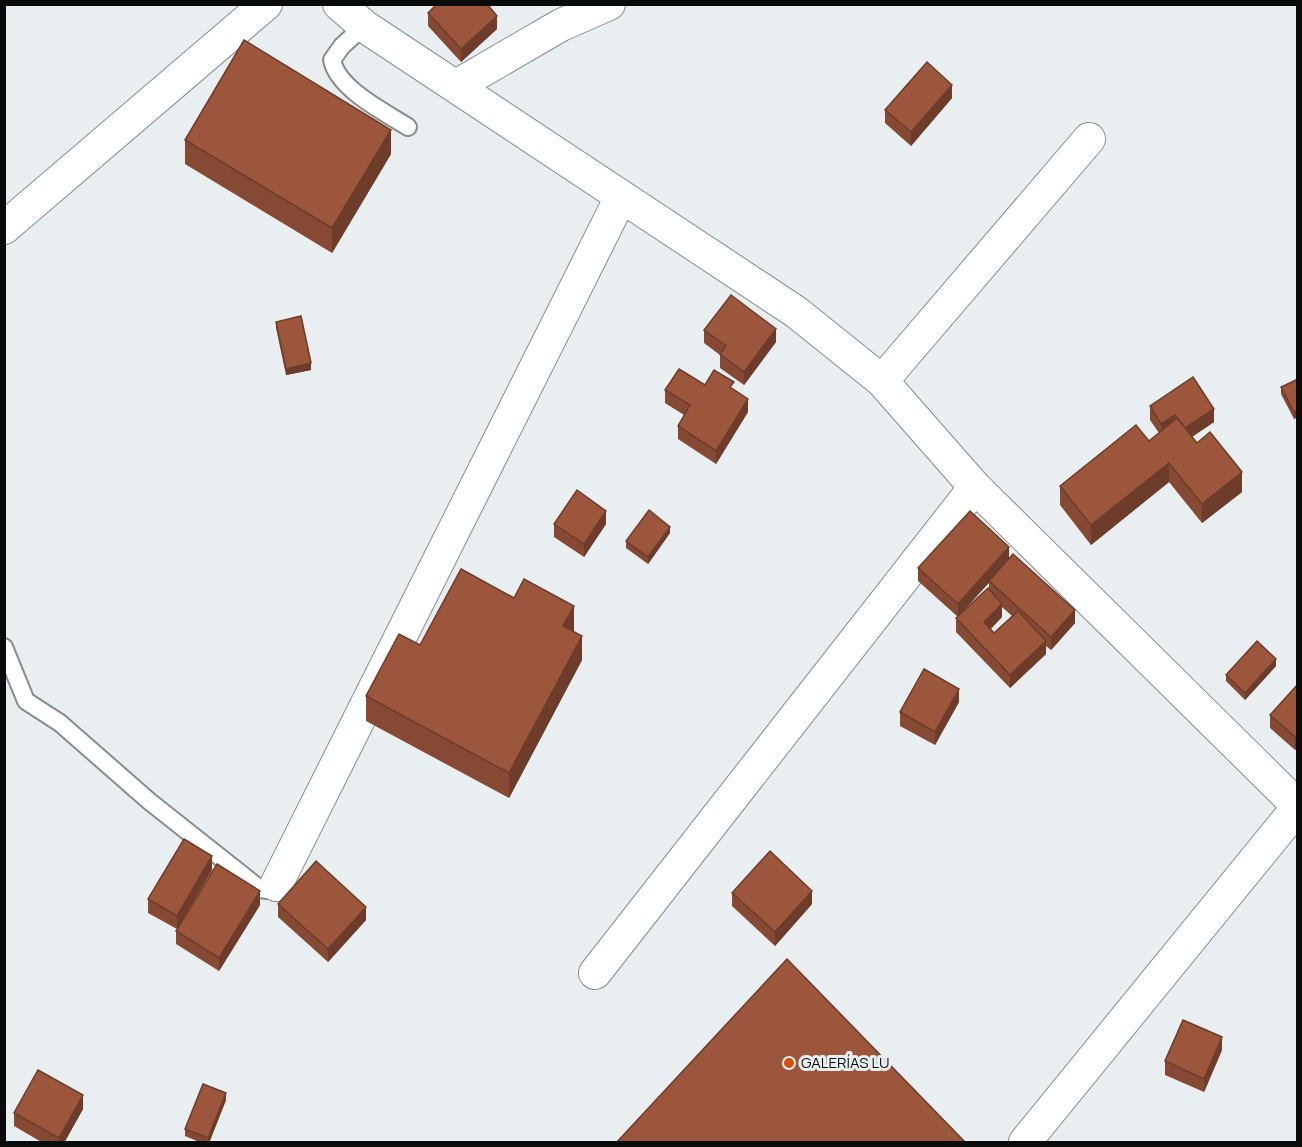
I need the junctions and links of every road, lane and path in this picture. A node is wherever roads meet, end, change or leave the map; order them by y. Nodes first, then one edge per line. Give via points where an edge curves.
1 (266, 4) edge
2 (339, 4) edge
3 (609, 4) edge
4 (364, 26) junction
5 (456, 86) junction
6 (408, 127) dead end
7 (1089, 139) dead end
8 (621, 197) junction
9 (4, 228) edge
10 (882, 381) junction
11 (975, 487) junction
12 (4, 647) edge
13 (1298, 806) edge
14 (276, 885) joint
15 (595, 973) dead end
16 (1025, 1143) edge

1 - 9 street
2 - 4 street
3 - 5 street via 561,25
4 - 5 street
4 - 6 lane via 342,45 332,60 334,71 346,85
5 - 8 street
7 - 10 street
8 - 10 street via 796,312
8 - 14 street
10 - 11 street
11 - 13 street
11 - 15 street
12 - 14 lane via 26,701 60,723 149,801 260,889
13 - 16 street

